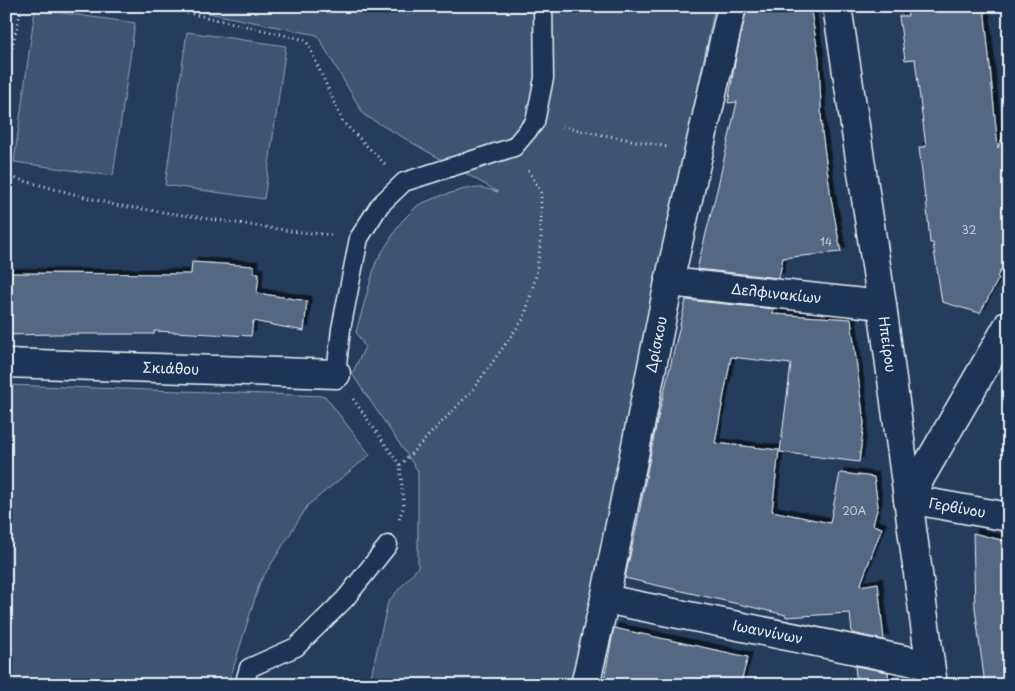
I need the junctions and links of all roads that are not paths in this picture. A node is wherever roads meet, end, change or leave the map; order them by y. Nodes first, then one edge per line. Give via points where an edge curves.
1 (543, 6) edge
2 (732, 6) edge
3 (837, 6) edge
4 (669, 282) junction
5 (882, 305) junction
6 (1009, 324) edge
7 (6, 363) edge
8 (336, 374) joint
9 (908, 499) junction
10 (1009, 517) edge
11 (388, 545) road end
12 (605, 599) junction
13 (931, 675) edge
14 (244, 685) edge
15 (585, 685) edge

1 - 8 lane via 544,78 536,122 514,147 404,182 380,205 359,238 340,329
2 - 4 street, Δρίσκου
3 - 5 street, Ηπείρου
4 - 5 street, Δελφινακίων
4 - 12 street, Δρίσκου
5 - 9 street, Ηπείρου
6 - 9 street
7 - 8 street, Σκιάθου
9 - 10 street, Γερβίνου
9 - 13 street, Ηπείρου
11 - 14 lane via 345,599 296,647 250,668
12 - 13 street, Ιωαννίνων
12 - 15 street, Δρίσκου

